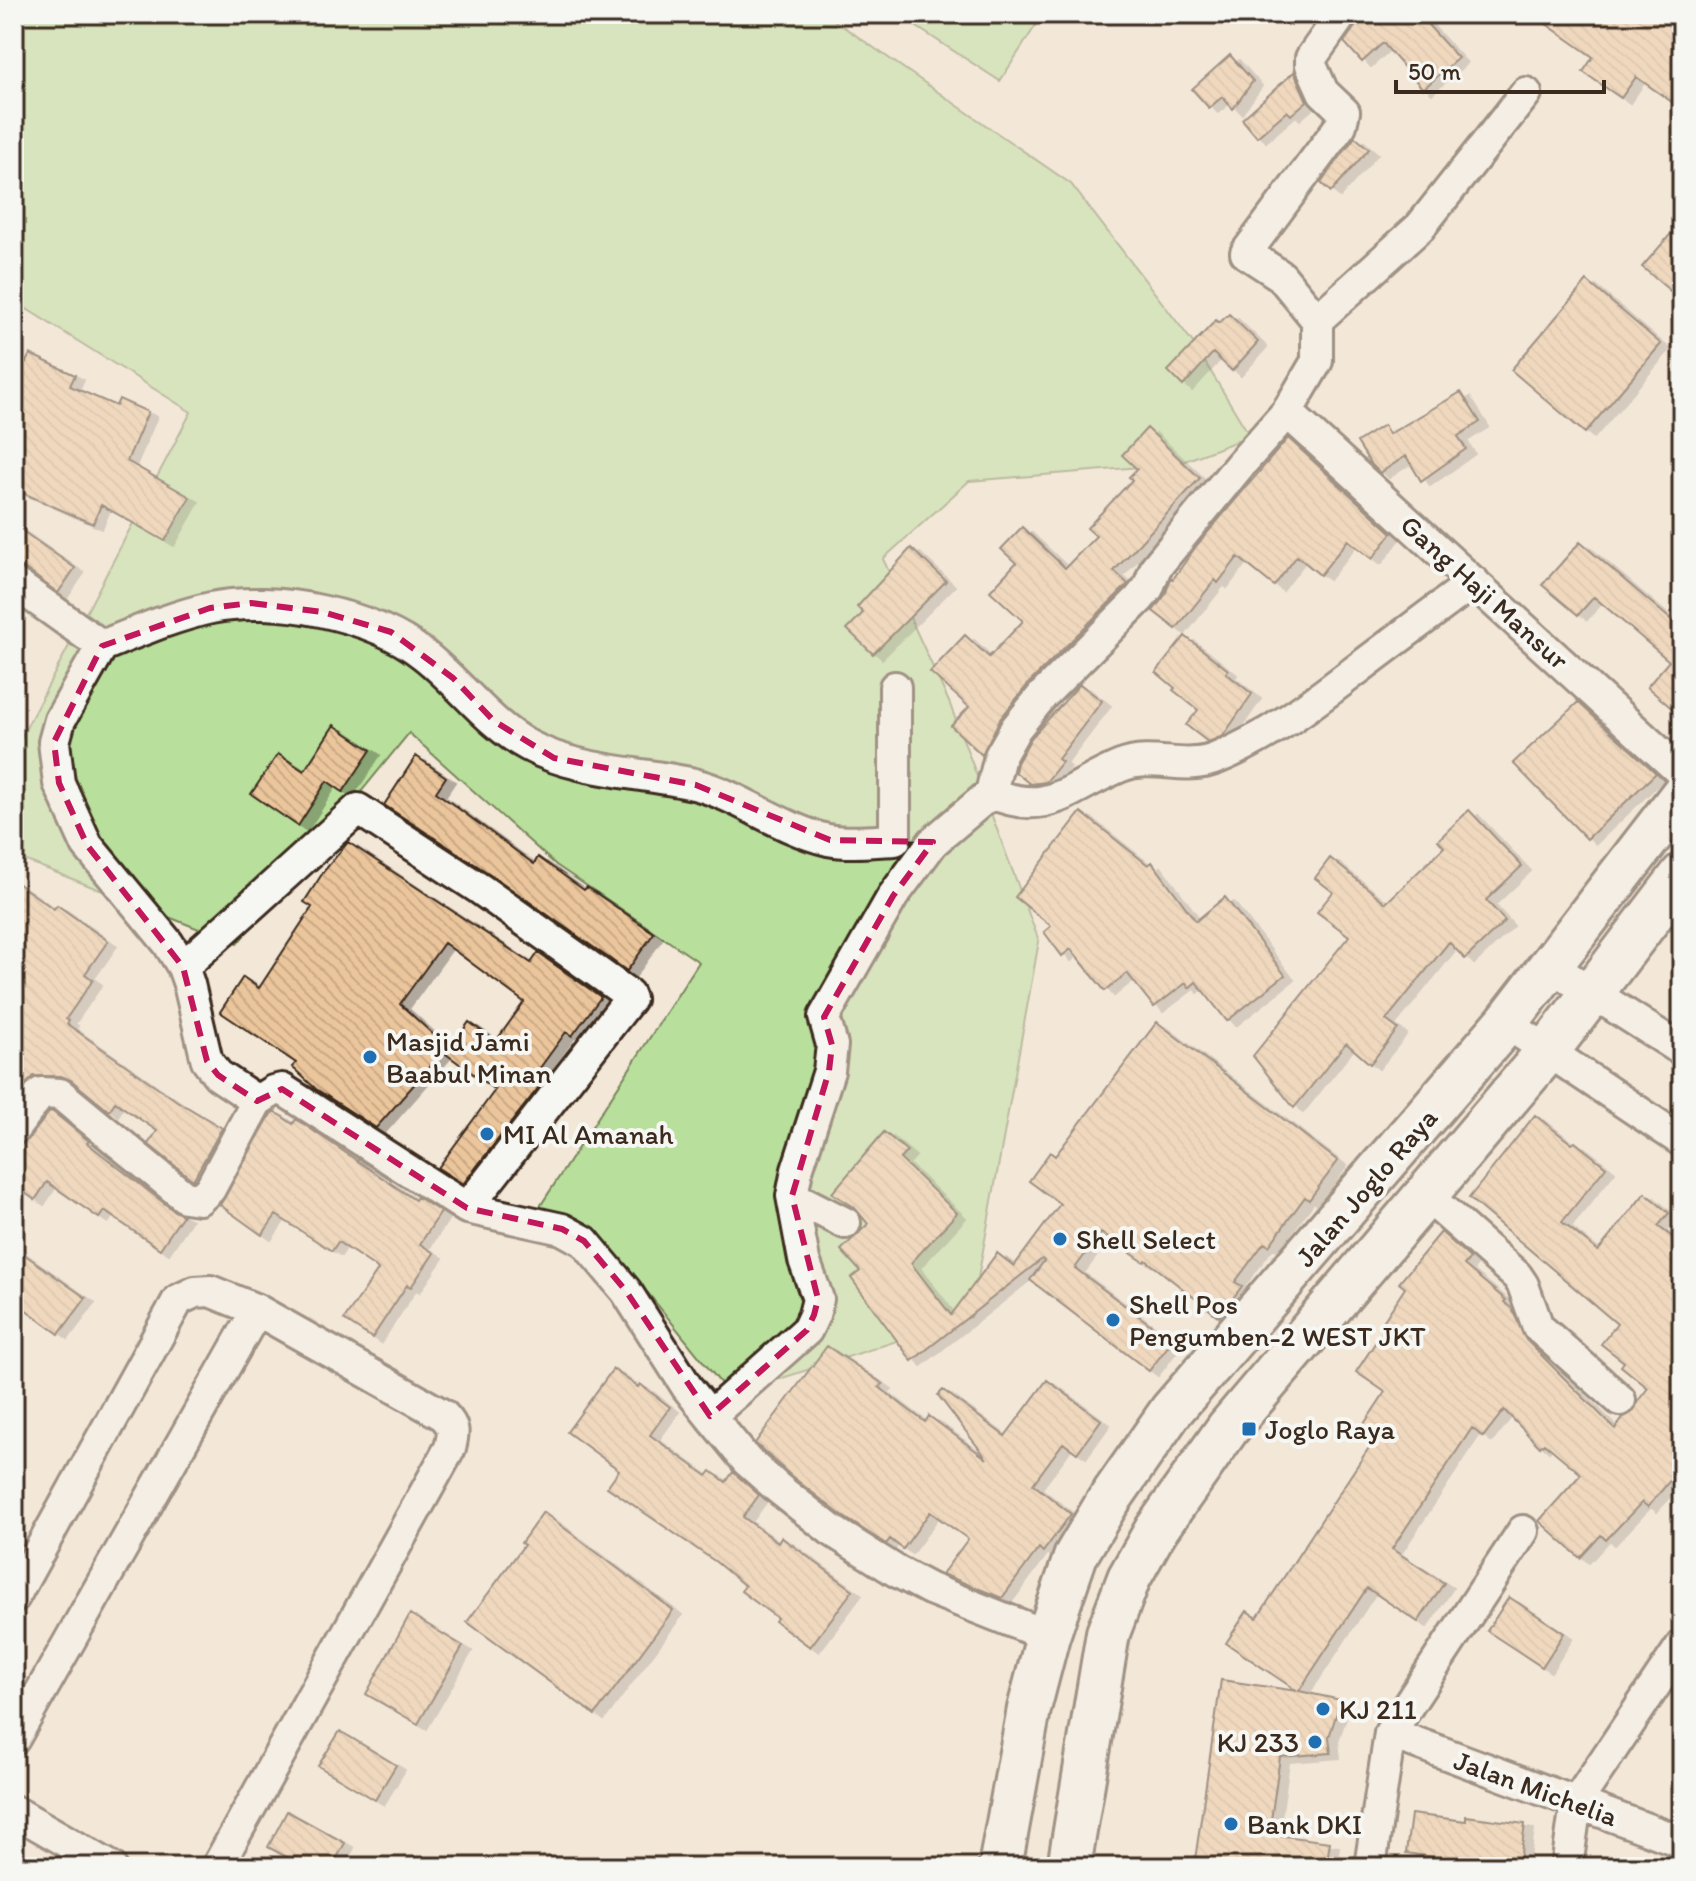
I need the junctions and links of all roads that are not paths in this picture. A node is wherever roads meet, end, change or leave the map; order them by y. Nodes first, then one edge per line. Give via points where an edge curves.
1 (1342, 14) edge
2 (1526, 93) dead end
3 (1317, 320) junction
4 (1287, 412) junction
5 (1474, 582) junction
6 (14, 583) edge
7 (102, 646) junction
8 (895, 687) dead end
9 (1682, 773) edge
10 (991, 793) junction
11 (1682, 795) edge
12 (895, 840) junction
13 (933, 842) junction
14 (1682, 875) edge
15 (183, 967) junction
16 (1552, 967) junction
17 (1593, 992) junction
18 (1506, 1023) junction
19 (1682, 1050) edge
20 (1547, 1052) junction
21 (257, 1101) junction
22 (14, 1129) edge
23 (1682, 1141) edge
24 (1426, 1195) junction
25 (792, 1196) junction
26 (467, 1208) junction
27 (845, 1223) dead end
28 (257, 1310) junction
29 (1620, 1400) dead end
30 (710, 1416) junction
31 (1523, 1531) dead end
32 (14, 1597) edge
33 (1048, 1636) junction
34 (1682, 1645) edge
35 (1029, 1709) junction
36 (1092, 1719) junction
37 (1390, 1733) junction
38 (14, 1739) edge
39 (1576, 1803) junction
40 (14, 1811) edge
41 (1682, 1842) edge
42 (111, 1867) edge
43 (217, 1867) edge
44 (1000, 1867) edge
45 (1069, 1867) edge
46 (1370, 1867) edge
47 (1567, 1867) edge

1 - 3 street via 1314,51 1311,65 1323,92 1344,112 1341,125 1246,253 1281,276
2 - 3 street via 1420,227
3 - 4 street via 1317,361
4 - 5 street, Gang Haji Mansur
4 - 10 street via 1156,567 1139,599 1016,728 1000,756
5 - 9 street, Gang Haji Mansur
5 - 10 street via 1258,740 1190,765 1147,759 1124,765 1042,803 1023,804
6 - 7 street
7 - 12 street via 210,608 251,603 323,612 391,632 411,644 494,721 554,758 696,785 830,840
7 - 15 street via 60,720 54,742 59,783 87,845
8 - 12 street
10 - 13 street
11 - 16 main road, Jalan Joglo Raya
12 - 13 street
13 - 25 street via 893,896 824,1017 832,1045 829,1071
14 - 17 main road, Jalan Joglo Raya
15 - 21 street via 207,1061 218,1075
15 - 26 street via 358,809 628,994 630,999
16 - 17 street
16 - 18 main road, Jalan Joglo Raya
17 - 19 street
17 - 20 main road, Jalan Joglo Raya
18 - 20 street
18 - 33 main road, Jalan Joglo Raya via 1171,1411 1076,1555
20 - 23 street
20 - 24 main road, Jalan Joglo Raya
21 - 22 street via 210,1189 199,1199 185,1197 60,1094 41,1093
21 - 26 street via 282,1089
24 - 29 street via 1517,1276 1538,1327
24 - 36 main road, Jalan Joglo Raya via 1228,1428 1156,1530 1129,1578 1108,1633
25 - 27 street
25 - 30 street via 804,1260 818,1299 814,1315 807,1330
26 - 30 street via 562,1229 584,1241 626,1291
28 - 32 street via 210,1291 178,1300
28 - 38 street
28 - 43 street via 443,1415 454,1431 450,1448
30 - 33 street via 747,1461 857,1548 930,1589
31 - 37 street
33 - 35 main road, Jalan Joglo Raya
34 - 39 street
35 - 36 main road
35 - 44 main road, Jalan Joglo Raya
36 - 45 main road, Jalan Joglo Raya
37 - 39 street, Jalan Michelia
37 - 46 street
39 - 41 street, Jalan Michelia
39 - 47 street
40 - 42 street

